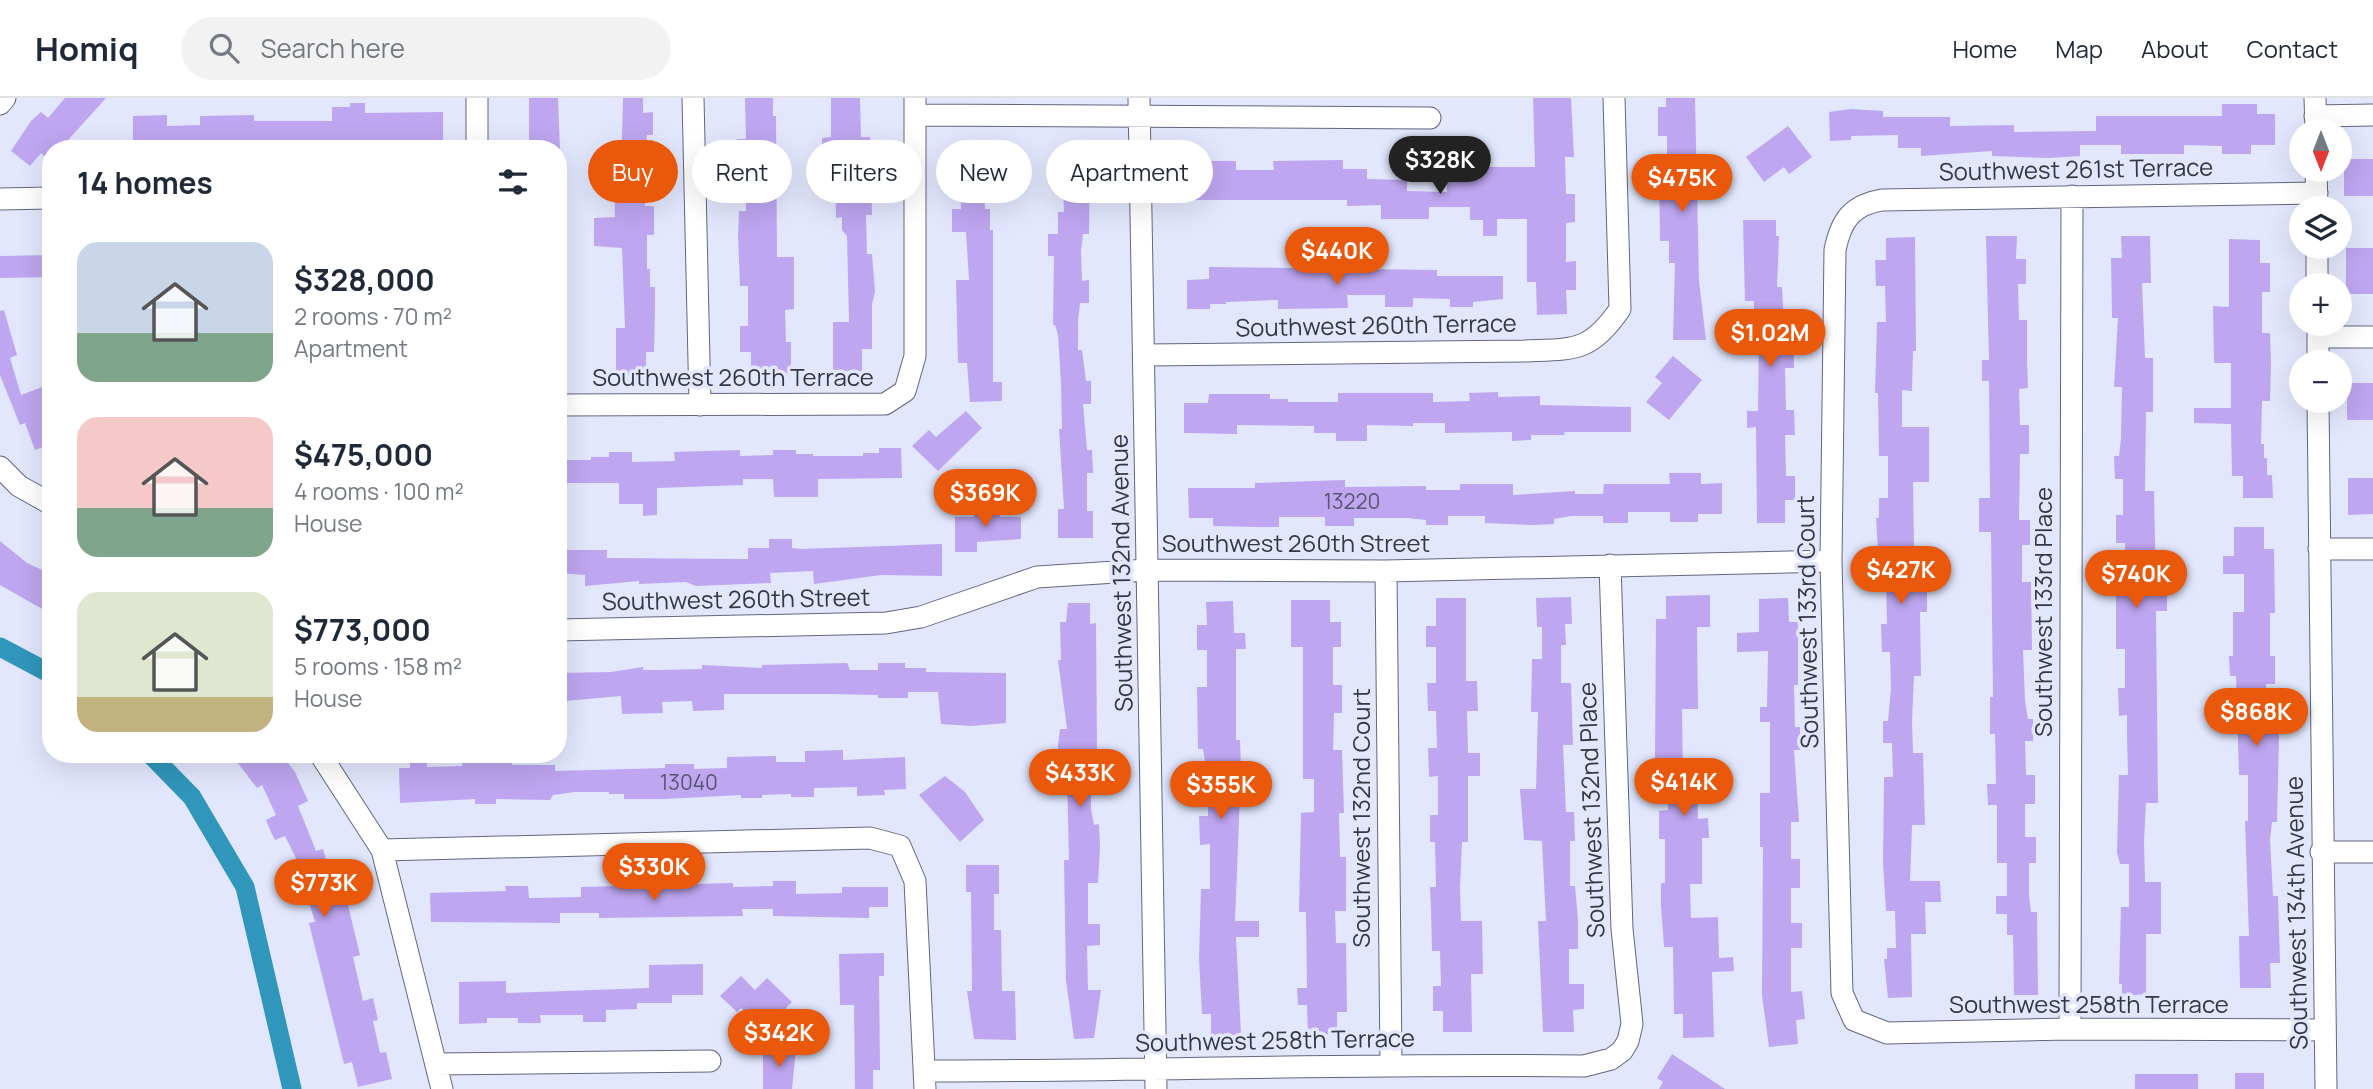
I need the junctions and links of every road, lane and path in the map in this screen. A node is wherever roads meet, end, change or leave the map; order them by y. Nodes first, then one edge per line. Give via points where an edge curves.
1 (5, 98) edge
2 (477, 98) edge
3 (694, 98) edge
4 (1614, 98) edge
5 (0, 104) edge
6 (915, 106) edge
7 (1139, 106) edge
8 (2315, 115) edge
9 (2373, 115) edge
10 (1430, 118) dead end
11 (477, 140) edge
12 (2071, 196) junction
13 (42, 198) edge
14 (0, 199) edge
15 (2289, 200) edge
16 (1844, 221) joint
17 (2352, 334) edge
18 (2373, 337) edge
19 (1146, 355) junction
20 (567, 405) edge
21 (700, 405) junction
22 (2318, 413) edge
23 (0, 467) edge
24 (42, 499) edge
25 (2319, 549) junction
26 (2373, 549) edge
27 (1831, 561) junction
28 (1610, 565) junction
29 (1147, 570) junction
30 (1386, 571) junction
31 (567, 631) edge
32 (326, 763) edge
33 (382, 850) junction
34 (2321, 852) junction
35 (2373, 852) edge
36 (1854, 1020) joint
37 (2070, 1029) junction
38 (2325, 1030) junction
39 (1622, 1051) joint
40 (710, 1061) dead end
41 (436, 1064) junction
42 (1391, 1064) junction
43 (925, 1080) edge
44 (1157, 1080) edge
45 (442, 1089) edge
46 (2326, 1089) edge

1 - 5 street
2 - 11 street
3 - 21 street
4 - 19 street, Southwest 260th Terrace via 1620,309 1603,334 1572,349
6 - 7 street
6 - 21 street, Southwest 260th Terrace via 915,356 905,391 885,404
7 - 10 street
7 - 19 street, Southwest 132nd Avenue
8 - 9 street
12 - 15 street, Southwest 261st Terrace
12 - 16 street, Southwest 261st Terrace via 1882,200 1863,203
12 - 37 street, Southwest 133rd Place
13 - 14 street
16 - 27 street, Southwest 133rd Court via 1835,250
17 - 18 street
19 - 29 street, Southwest 132nd Avenue
20 - 21 street, Southwest 260th Terrace
22 - 25 street, Southwest 134th Avenue
23 - 24 street via 19,486
25 - 26 street
25 - 34 street, Southwest 134th Avenue
27 - 28 street, Southwest 260th Street
27 - 36 street, Southwest 133rd Court via 1842,993
28 - 30 street, Southwest 260th Street
28 - 39 street, Southwest 132nd Place via 1622,929 1632,1024
29 - 30 street, Southwest 260th Street
29 - 31 street, Southwest 260th Street via 1037,577 921,617 886,623
29 - 44 street, Southwest 132nd Avenue
30 - 42 street, Southwest 132nd Court
32 - 33 street
33 - 41 street
33 - 43 street via 870,838 900,846 915,881
34 - 35 street
34 - 38 street, Southwest 134th Avenue
36 - 37 street, Southwest 258th Terrace via 1887,1033
37 - 38 street, Southwest 258th Terrace
38 - 46 street, Southwest 134th Avenue
39 - 42 street, Southwest 258th Terrace via 1584,1066
40 - 41 street
41 - 45 street
42 - 44 street, Southwest 258th Terrace
43 - 44 street, Southwest 258th Terrace

